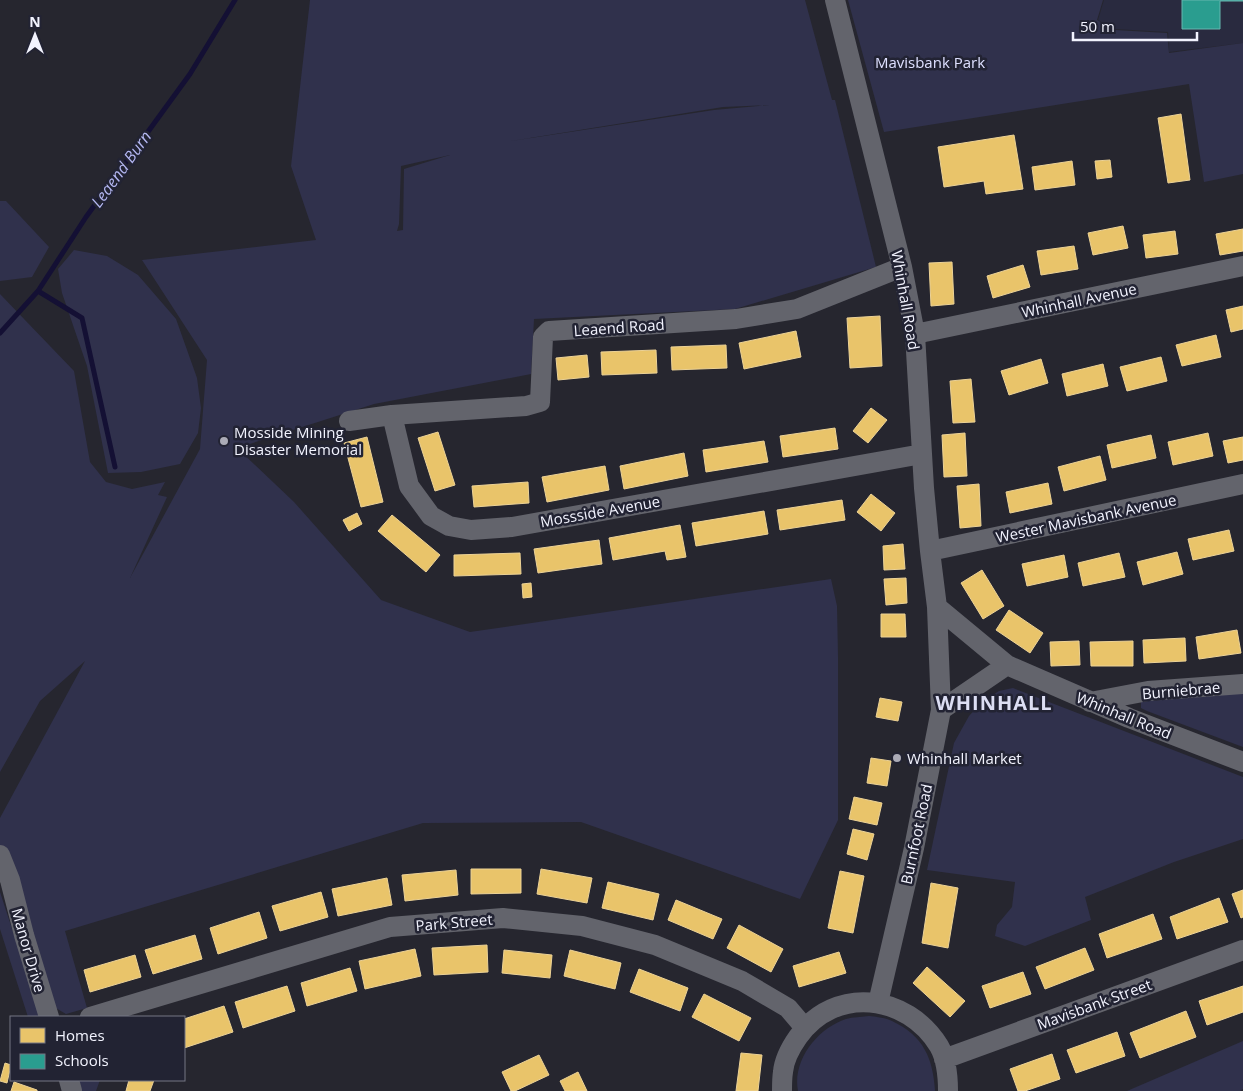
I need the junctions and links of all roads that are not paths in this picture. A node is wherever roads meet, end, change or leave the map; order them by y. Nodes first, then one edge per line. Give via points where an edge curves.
1 (836, 0) edge
2 (1243, 266) edge
3 (902, 267) junction
4 (915, 334) junction
5 (392, 415) junction
6 (349, 420) dead end
7 (922, 454) junction
8 (1243, 484) edge
9 (930, 551) junction
10 (938, 607) junction
11 (940, 664) joint
12 (1007, 665) junction
13 (1243, 684) edge
14 (1090, 702) junction
15 (940, 710) junction
16 (1243, 762) edge
17 (0, 855) edge
18 (1243, 950) edge
19 (878, 1003) junction
20 (50, 1016) edge
21 (93, 1016) edge
22 (805, 1028) junction
23 (944, 1059) junction
24 (782, 1091) edge
25 (948, 1091) edge

1 - 3 street, Whinhall Road
2 - 4 street, Whinhall Avenue
3 - 4 street, Whinhall Road
3 - 5 street, Leaend Road via 797,309 736,319 549,331 542,337 540,402 526,406
4 - 7 street, Whinhall Road
5 - 6 street
5 - 7 street, Mossside Avenue via 409,486 419,502 431,516 449,526 471,530 512,527
7 - 9 street, Whinhall Road
8 - 9 street, Wester Mavisbank Avenue
9 - 10 street, Whinhall Road
10 - 11 street, Whinhall Road
10 - 12 street, Whinhall Road
11 - 15 street, Burnfoot Road
12 - 14 street, Whinhall Road
12 - 15 street
13 - 14 street, Burniebrae via 1148,691
14 - 16 street, Whinhall Road
15 - 19 street, Burnfoot Road via 914,848
17 - 20 street, Manor Drive
18 - 23 street, Mavisbank Street
19 - 22 street via 863,1002 833,1008
19 - 23 street via 903,1011 924,1026
21 - 22 street, Park Street via 390,927 504,918 582,926 656,946 742,982 788,1008
22 - 24 street via 791,1047 783,1070
23 - 25 street

